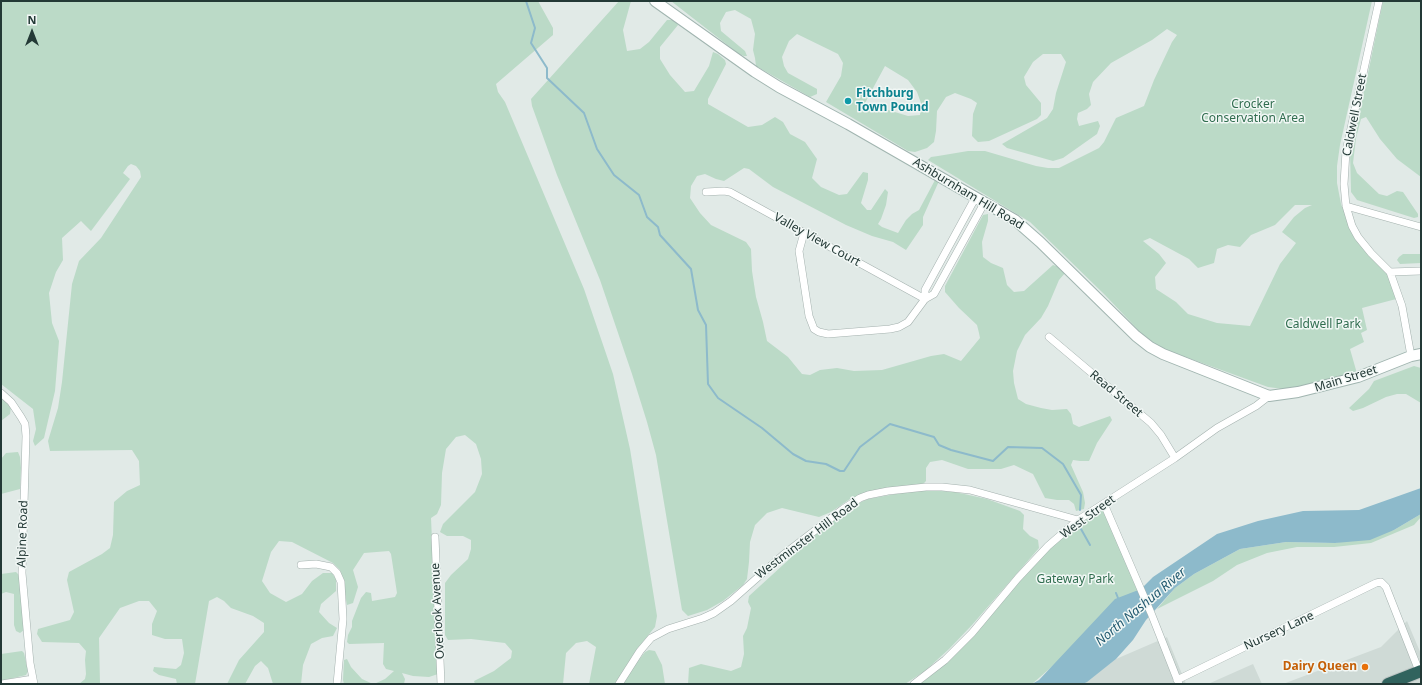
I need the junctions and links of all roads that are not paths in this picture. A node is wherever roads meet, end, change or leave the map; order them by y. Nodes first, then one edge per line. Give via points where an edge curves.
1 (655, 1) edge
2 (1379, 1) edge
3 (706, 192) dead end
4 (980, 199) junction
5 (1346, 206) junction
6 (1421, 227) edge
7 (804, 233) junction
8 (1421, 271) edge
9 (1390, 272) junction
10 (925, 300) junction
11 (1050, 337) dead end
12 (1416, 355) edge
13 (1, 392) edge
14 (1269, 396) junction
15 (1174, 458) junction
16 (1104, 504) junction
17 (1078, 520) junction
18 (434, 537) dead end
19 (302, 565) dead end
20 (1420, 671) edge
21 (34, 681) edge
22 (1178, 682) edge
23 (2, 684) edge
24 (337, 684) edge
25 (441, 684) edge
26 (619, 684) edge
27 (914, 684) edge
28 (1388, 684) edge

1 - 4 street, Ashburnham Hill Road via 779,87
2 - 5 street, Caldwell Street via 1346,151
3 - 7 street, Valley View Court via 730,192
4 - 10 street via 982,207 934,294
4 - 14 street, Ashburnham Hill Road via 1026,229 1150,347
5 - 6 street
5 - 9 street, Caldwell Street via 1358,237
7 - 10 street, Valley View Court
7 - 10 street via 798,251 809,316 816,331 828,334 899,327 911,320
8 - 9 street
9 - 12 street, Caldwell Street
11 - 15 street, Read Street via 1151,423
12 - 14 street, Main Street via 1358,377 1298,392
13 - 21 street, Alpine Road via 25,424 22,573 26,630
14 - 15 street, West Street
15 - 16 street, West Street
16 - 17 street, West Street
16 - 22 street
17 - 26 street, Westminster Hill Road via 970,490 926,487 868,495 851,503 783,555 714,614 668,629 652,638 640,651
17 - 27 street, West Street via 1048,546 945,660
18 - 25 street, Overlook Avenue
19 - 24 street via 316,564 331,568 341,582 344,619
20 - 22 street, Nursery Lane via 1386,587 1381,582
20 - 28 highway
21 - 23 street

